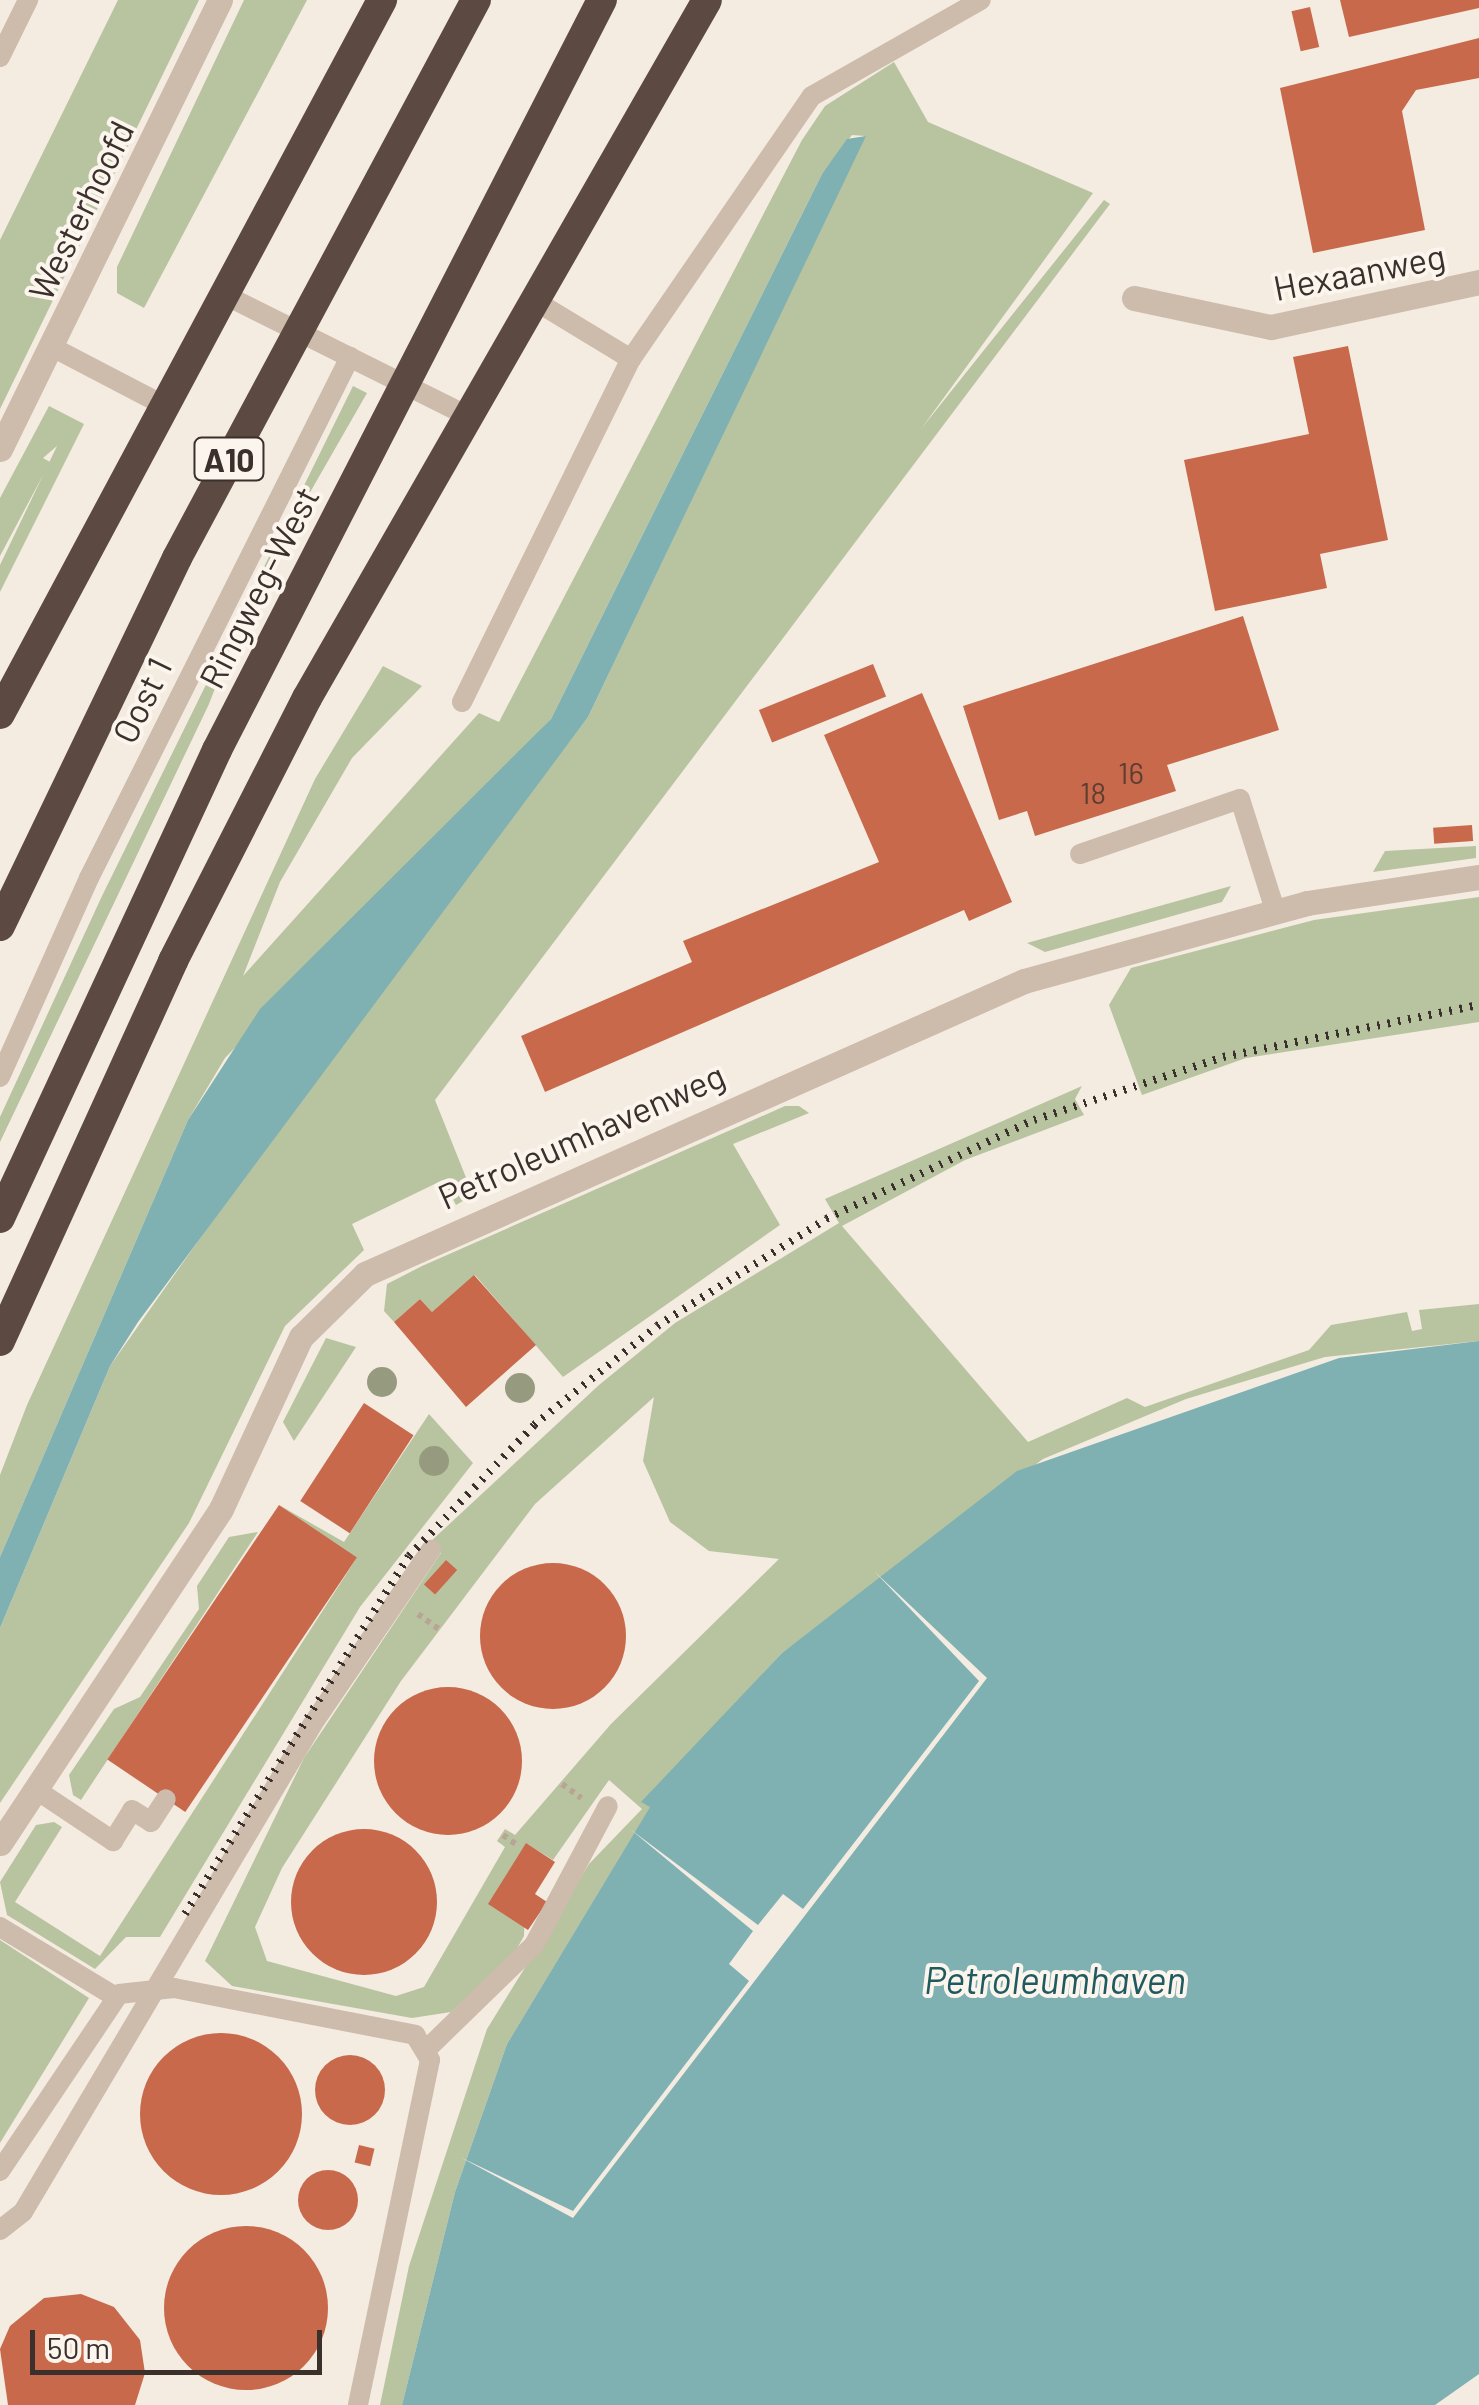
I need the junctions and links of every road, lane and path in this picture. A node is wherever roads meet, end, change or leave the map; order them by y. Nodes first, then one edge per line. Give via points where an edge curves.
1 (28, 0) edge
2 (220, 0) edge
3 (382, 0) edge
4 (476, 0) edge
5 (602, 0) edge
6 (706, 0) edge
7 (982, 0) edge
8 (0, 57) edge
9 (1479, 282) edge
10 (224, 294) junction
11 (1134, 298) dead end
12 (532, 299) junction
13 (296, 330) junction
14 (52, 347) junction
15 (350, 357) junction
16 (631, 358) junction
17 (403, 384) junction
18 (161, 404) junction
19 (464, 414) junction
20 (0, 449) edge
21 (462, 702) dead end
22 (0, 714) edge
23 (1080, 854) dead end
24 (1479, 878) edge
25 (1275, 910) junction
26 (0, 926) edge
27 (0, 1078) edge
28 (0, 1218) edge
29 (0, 1341) edge
30 (431, 1550) dead end
31 (420, 1616) dead end
32 (440, 1631) dead end
33 (562, 1784) dead end
34 (35, 1789) junction
35 (574, 1793) dead end
36 (166, 1799) dead end
37 (608, 1806) dead end
38 (503, 1835) dead end
39 (0, 1843) edge
40 (516, 1844) dead end
41 (0, 1927) edge
42 (163, 1986) junction
43 (114, 1996) junction
44 (427, 2050) junction
45 (0, 2170) edge
46 (0, 2230) edge
47 (358, 2405) edge

1 - 8 lane
2 - 14 street, Westerhoofd
3 - 10 highway, A10
4 - 13 highway, A10
5 - 17 highway, Ringweg-West
6 - 12 highway
7 - 16 lane via 812,96
9 - 11 street, Hexaanweg via 1271,327
10 - 13 lane
10 - 18 highway, A10
12 - 16 lane
12 - 19 highway
13 - 15 lane
13 - 26 highway, A10
14 - 18 lane
14 - 20 street, Westerhoofd
15 - 17 lane
15 - 27 lane, Oost 1 via 89,878
16 - 21 lane
17 - 19 lane
17 - 28 highway, Ringweg-West via 125,938
18 - 22 highway, A10
19 - 29 highway via 173,961
23 - 25 lane via 1240,799
24 - 25 street, Petroleumhavenweg
25 - 34 street, Petroleumhavenweg via 1024,981 476,1217 349,1284 301,1337 222,1509
30 - 42 lane via 312,1724
31 - 32 path
33 - 35 path
34 - 36 lane via 113,1841 132,1810 151,1822
34 - 39 street, Petroleumhavenweg
37 - 44 lane via 534,1945
38 - 40 path
41 - 43 lane
42 - 43 lane
42 - 44 lane via 407,2032
42 - 46 lane via 22,2212
43 - 45 lane
44 - 47 lane

